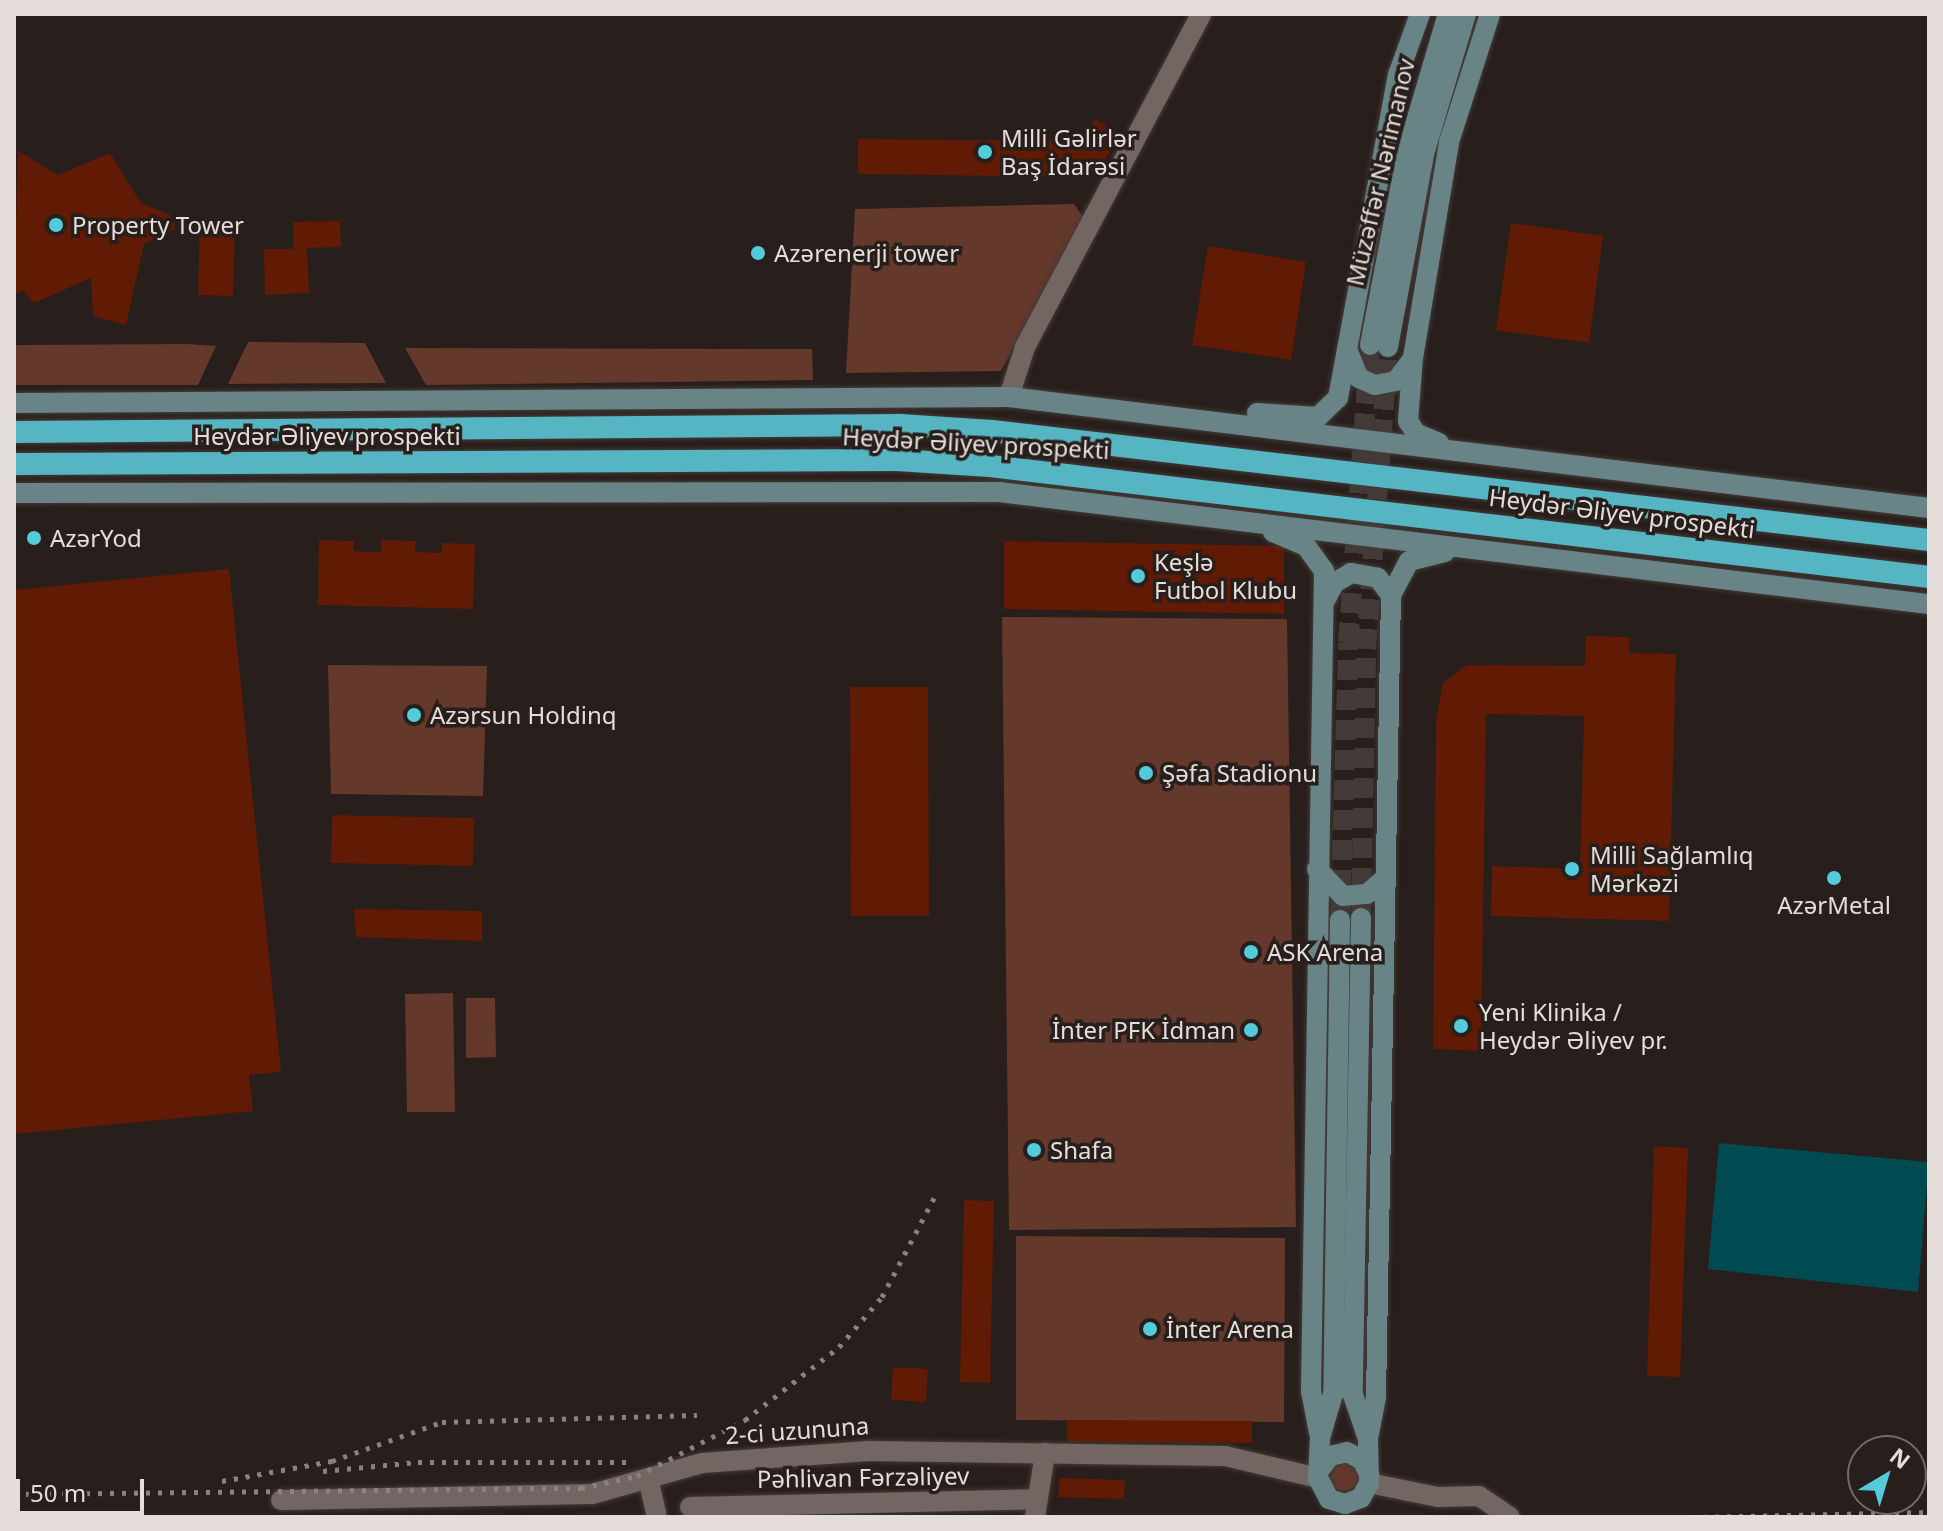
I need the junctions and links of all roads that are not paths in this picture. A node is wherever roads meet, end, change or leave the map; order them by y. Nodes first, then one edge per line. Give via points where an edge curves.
1 (1201, 14) edge
2 (1420, 14) edge
3 (1448, 14) edge
4 (1466, 14) edge
5 (1490, 14) edge
6 (1346, 345) junction
7 (1413, 358) junction
8 (1009, 397) junction
9 (1051, 399) junction
10 (14, 403) edge
11 (14, 432) edge
12 (1466, 452) junction
13 (14, 464) edge
14 (14, 493) edge
15 (1929, 508) edge
16 (1247, 521) junction
17 (1929, 540) edge
18 (1465, 549) junction
19 (1929, 577) edge
20 (1391, 595) junction
21 (1325, 600) junction
22 (1929, 604) edge
23 (1317, 869) junction
24 (1384, 879) junction
25 (1320, 1438) junction
26 (1368, 1439) junction
27 (1045, 1453) junction
28 (1319, 1473) junction
29 (648, 1478) junction
30 (1370, 1479) junction
31 (281, 1500) dead end
32 (690, 1507) dead end
33 (1036, 1508) edge
34 (656, 1514) dead end
35 (1510, 1517) edge

1 - 8 street via 1025,347
2 - 6 main road via 1395,90
3 - 4 main road, Müzəffər Nərimanov via 1407,152 1379,346 1424,154
5 - 7 main road via 1446,156
6 - 7 main road via 1352,368 1375,385 1396,381
6 - 9 main road via 1338,398 1318,417
7 - 12 main road via 1410,426
8 - 9 main road
8 - 10 main road
9 - 12 main road
11 - 17 highway, Heydər Əliyev prospekti via 977,430
12 - 15 main road
13 - 19 highway, Heydər Əliyev prospekti via 928,462 1102,476
14 - 16 main road via 904,489 999,492
16 - 18 main road
16 - 21 main road via 1317,554
18 - 20 main road via 1409,561
18 - 22 main road
20 - 21 main road via 1378,578 1351,573 1334,583
20 - 24 main road
21 - 23 main road
23 - 24 main road via 1343,896 1367,894
23 - 25 main road via 1311,1391
24 - 26 main road via 1376,1397
25 - 26 main road via 1333,1394 1350,919 1353,1395
25 - 28 main road
26 - 30 main road
27 - 28 street, 2-ci uzununa via 1236,1457
27 - 29 street, 2-ci uzununa via 869,1451 702,1463
27 - 33 street
28 - 30 main road via 1330,1456 1347,1452 1362,1460
28 - 30 main road via 1329,1499 1345,1504 1361,1498
29 - 31 street, 2-ci uzununa via 592,1494
29 - 34 street
30 - 35 street via 1438,1497 1479,1496
32 - 33 street, Pəhlivan Fərzəliyev

